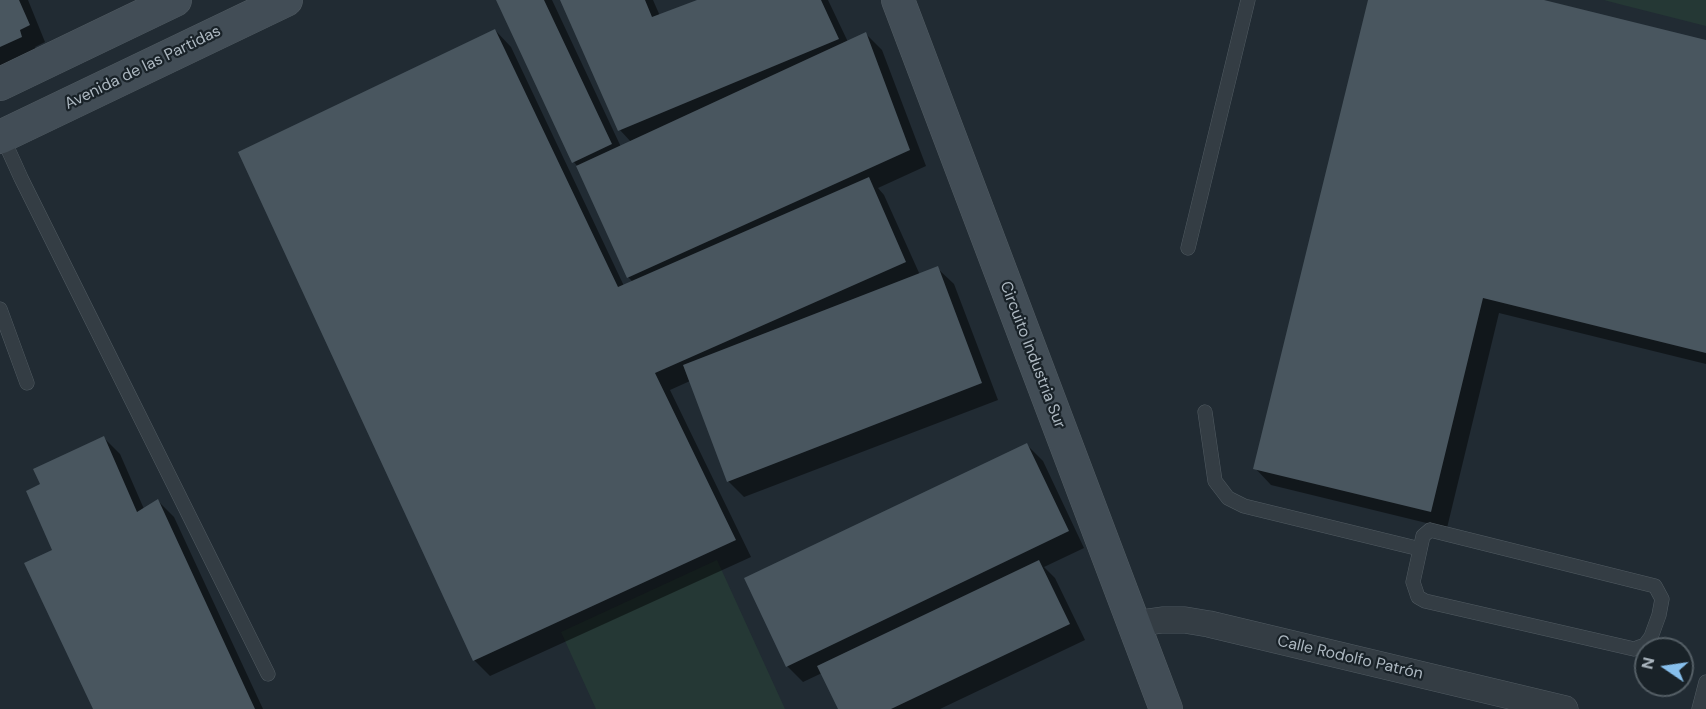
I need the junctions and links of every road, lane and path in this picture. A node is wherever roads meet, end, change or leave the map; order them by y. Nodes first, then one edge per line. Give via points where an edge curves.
1 (176, 0) edge
2 (286, 0) edge
3 (898, 0) edge
4 (1248, 0) edge
5 (0, 84) edge
6 (1, 136) edge
7 (1188, 248) dead end
8 (0, 309) edge
9 (27, 383) dead end
10 (1205, 412) dead end
11 (1420, 549) junction
12 (1134, 624) junction
13 (268, 675) dead end
14 (1705, 685) edge
15 (1166, 709) edge
16 (1565, 709) edge
17 (1699, 709) edge

1 - 5 main road
2 - 6 main road, Avenida de las Partidas
3 - 12 main road, Circuito Industria Sur
4 - 7 lane
6 - 13 lane
8 - 9 lane
10 - 11 lane via 1215,481 1228,498 1244,506
11 - 11 lane via 1413,582 1418,597 1425,601 1634,649 1646,645 1659,615 1662,599 1655,586 1647,582 1434,530 1423,536
12 - 15 main road, Circuito Industria Sur
12 - 16 street, Calle Rodolfo Patrón via 1162,620 1209,624
14 - 17 lane

